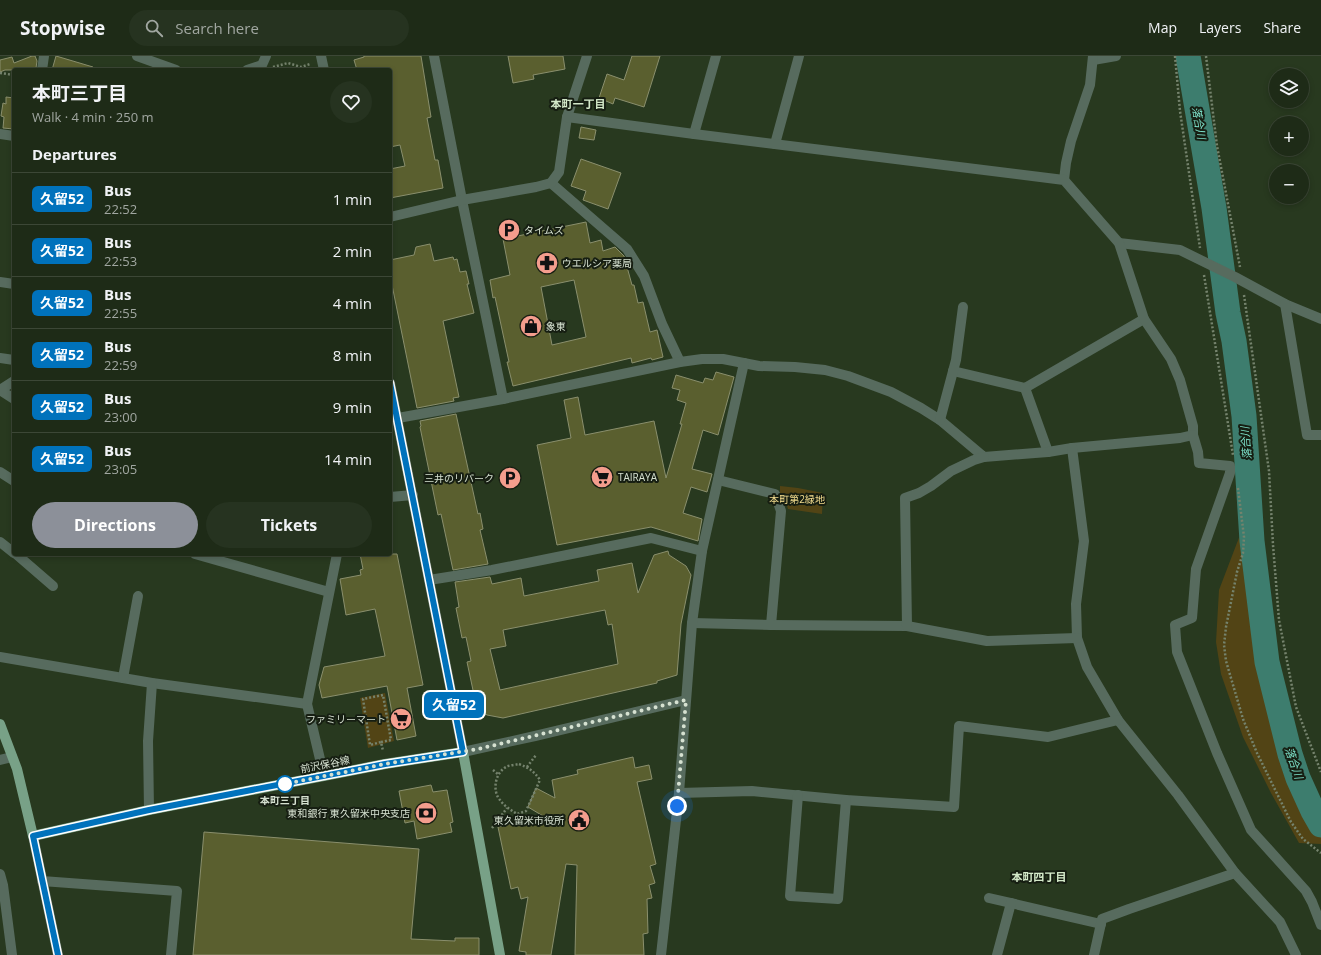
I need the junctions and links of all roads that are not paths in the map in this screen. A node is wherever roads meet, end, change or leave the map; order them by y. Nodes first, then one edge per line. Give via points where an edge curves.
1 (44, 56) edge
2 (137, 56) edge
3 (321, 56) edge
4 (434, 56) edge
5 (588, 56) edge
6 (716, 56) edge
7 (799, 56) edge
8 (1116, 56) edge
9 (1093, 58) edge
10 (264, 61) edge
11 (42, 68) edge
12 (170, 68) edge
13 (251, 68) edge
14 (324, 68) edge
15 (567, 117) junction
16 (0, 134) edge
17 (694, 134) junction
18 (12, 136) edge
19 (775, 144) junction
20 (1064, 180) junction
21 (551, 183) junction
22 (462, 200) junction
23 (392, 216) edge
24 (1119, 243) junction
25 (0, 282) edge
26 (12, 284) edge
27 (1285, 304) junction
28 (963, 308) dead end
29 (1144, 319) junction
30 (1321, 319) edge
31 (0, 358) edge
32 (12, 360) edge
33 (680, 362) junction
34 (744, 363) junction
35 (953, 371) junction
36 (12, 382) edge
37 (1026, 388) junction
38 (392, 393) edge
39 (12, 397) edge
40 (503, 399) junction
41 (398, 418) junction
42 (940, 420) junction
43 (1194, 434) junction
44 (1321, 435) edge
45 (1072, 448) junction
46 (1048, 452) junction
47 (984, 457) junction
48 (0, 472) edge
49 (12, 480) edge
50 (718, 480) junction
51 (413, 495) junction
52 (392, 498) edge
53 (0, 542) edge
54 (702, 550) junction
55 (12, 551) edge
56 (19, 556) edge
57 (202, 556) edge
58 (338, 556) edge
59 (430, 580) junction
60 (53, 586) dead end
61 (330, 592) junction
62 (138, 596) dead end
63 (692, 623) junction
64 (771, 625) junction
65 (906, 626) junction
66 (1078, 638) junction
67 (0, 657) edge
68 (123, 678) junction
69 (152, 683) junction
70 (686, 700) junction
71 (307, 704) junction
72 (1118, 720) junction
73 (0, 724) edge
74 (463, 752) junction
75 (12, 757) junction
76 (0, 760) edge
77 (324, 776) junction
78 (678, 792) junction
79 (798, 795) junction
80 (846, 800) junction
81 (149, 810) junction
82 (33, 836) junction
83 (1234, 873) junction
84 (0, 874) edge
85 (42, 881) junction
86 (989, 898) dead end
87 (1011, 903) junction
88 (1101, 924) junction
89 (1321, 925) edge
90 (12, 955) edge
91 (58, 955) edge
92 (171, 955) edge
93 (500, 955) edge
94 (661, 955) edge
95 (997, 955) edge
96 (1094, 955) edge
97 (1296, 955) edge

1 - 11 street
2 - 12 street
3 - 14 street
4 - 22 street
5 - 15 street
6 - 17 street
7 - 19 street
8 - 9 street
9 - 20 street via 1090,85 1071,141
10 - 13 street
15 - 17 street
15 - 21 street via 559,172
16 - 18 street
17 - 19 street
19 - 20 street
20 - 24 street
21 - 22 street
21 - 33 street via 627,249 644,276
22 - 23 street
22 - 40 street
24 - 27 street via 1180,250
24 - 29 street
25 - 26 street
27 - 30 street
27 - 44 street via 1307,435
28 - 35 street
29 - 37 street
29 - 43 street via 1171,359 1180,380
31 - 32 street
33 - 34 street via 724,359
33 - 40 street
34 - 42 street via 825,370 848,376 891,392
34 - 50 street
35 - 37 street
35 - 42 street
36 - 39 street via 0,390
37 - 46 street
38 - 41 street
40 - 41 street
41 - 51 street
42 - 47 street
43 - 45 street via 1180,438
43 - 89 street via 1199,463 1230,466 1230,473 1196,569 1192,618 1175,625 1176,652 1251,830 1306,891
45 - 46 street
45 - 66 street via 1084,541 1076,604
46 - 47 street
47 - 65 street via 951,470 931,486 905,498
48 - 49 street
50 - 54 street
50 - 64 street via 775,494 781,511
51 - 52 street
51 - 59 street
53 - 55 street
54 - 59 street via 652,538
54 - 63 street
56 - 60 street
57 - 61 street
58 - 61 street
59 - 74 street
61 - 71 street
62 - 68 street
63 - 64 street
63 - 70 street
64 - 65 street
65 - 66 street via 987,641
66 - 72 street via 1087,667
67 - 68 street
68 - 69 street
69 - 71 street
69 - 81 street via 148,741
70 - 74 street
70 - 78 street
71 - 77 street
72 - 80 street via 1048,738 959,726 954,807
72 - 83 street via 1178,795
73 - 75 main road
74 - 77 main road, 前沢保谷線
74 - 93 main road
75 - 76 street
75 - 82 main road
77 - 81 main road, 前沢保谷線
78 - 79 street via 752,791
78 - 94 street
79 - 80 street
79 - 80 street via 790,896 838,899
81 - 82 main road, 前沢保谷線
82 - 85 street
83 - 88 street via 1102,919
83 - 97 street via 1280,922
84 - 90 street
85 - 91 street
85 - 92 street via 178,891
86 - 87 street
87 - 88 street
87 - 95 street
88 - 96 street

